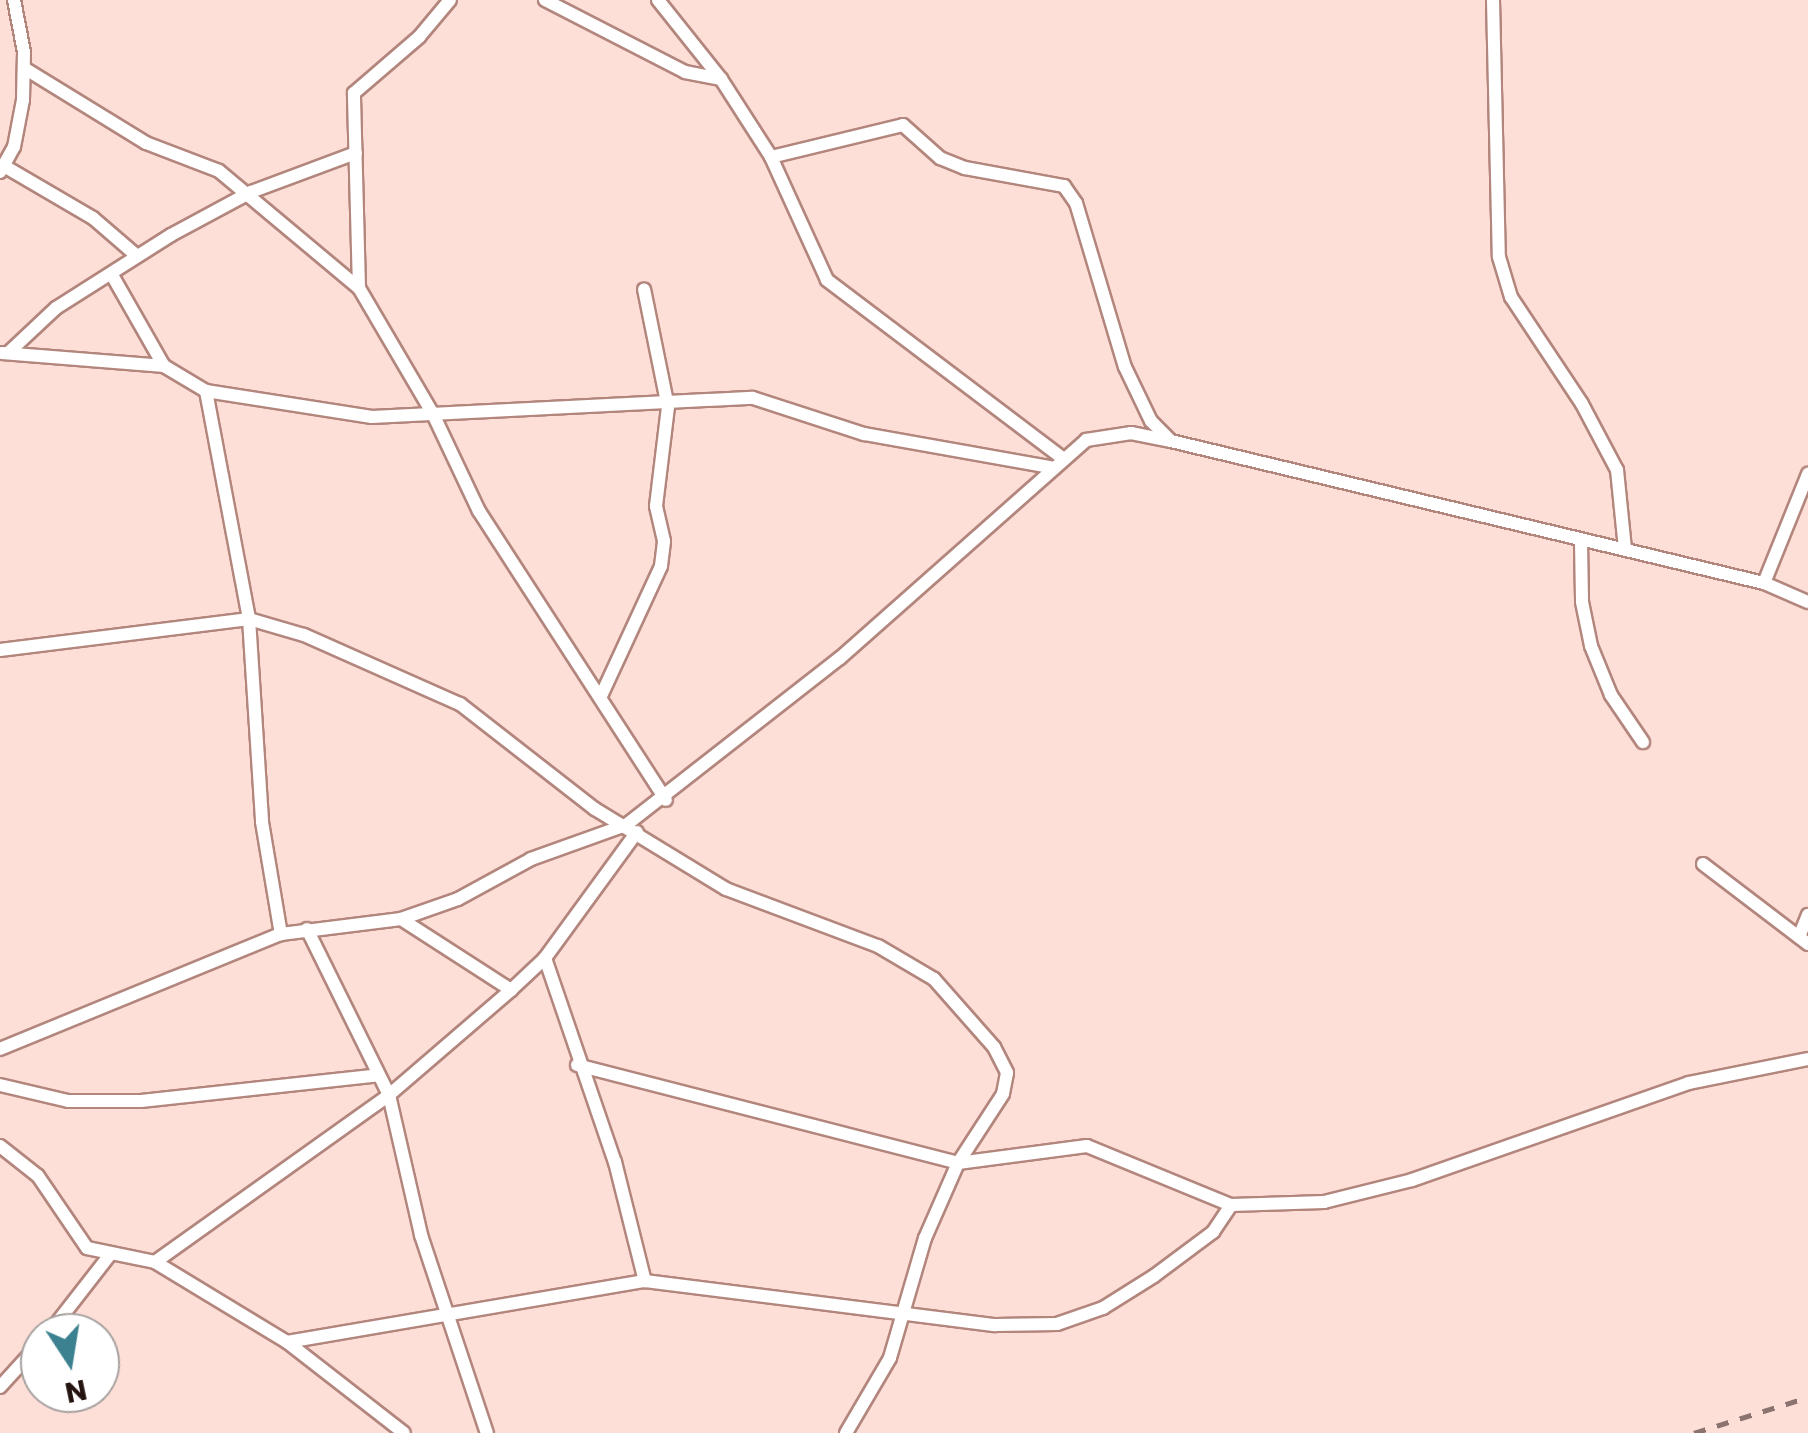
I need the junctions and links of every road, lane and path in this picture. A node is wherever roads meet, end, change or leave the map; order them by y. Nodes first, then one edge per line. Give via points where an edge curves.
1 (14, 0) edge
2 (450, 0) edge
3 (544, 0) edge
4 (658, 0) edge
5 (1492, 0) edge
6 (24, 68) junction
7 (721, 79) junction
8 (356, 153) junction
9 (771, 156) junction
10 (2, 169) edge
11 (251, 192) junction
12 (137, 256) junction
13 (112, 275) junction
14 (359, 288) junction
15 (644, 288) dead end
16 (4, 353) edge
17 (164, 366) junction
18 (206, 391) junction
19 (668, 407) junction
20 (434, 416) junction
21 (1171, 441) junction
22 (1061, 457) junction
23 (1050, 467) junction
24 (1808, 474) edge
25 (1581, 542) junction
26 (1625, 549) junction
27 (1764, 583) junction
28 (1808, 602) edge
29 (249, 619) junction
30 (0, 650) edge
31 (601, 696) junction
32 (1643, 742) dead end
33 (666, 800) junction
34 (632, 828) junction
35 (1702, 864) dead end
36 (1808, 914) edge
37 (401, 920) junction
38 (307, 929) junction
39 (281, 934) junction
40 (1803, 941) edge
41 (544, 958) junction
42 (511, 990) junction
43 (0, 1049) edge
44 (1808, 1059) edge
45 (577, 1065) junction
46 (379, 1075) junction
47 (0, 1085) edge
48 (389, 1095) junction
49 (0, 1146) edge
50 (958, 1164) junction
51 (1230, 1205) junction
52 (109, 1256) junction
53 (155, 1262) junction
54 (646, 1281) junction
55 (908, 1312) junction
56 (65, 1313) edge
57 (446, 1318) junction
58 (288, 1342) junction
59 (20, 1365) edge
60 (0, 1387) edge
61 (404, 1433) edge
62 (487, 1433) edge
63 (846, 1433) edge

1 - 6 street
2 - 8 street via 354,93
3 - 7 street via 685,72
4 - 7 street
5 - 26 street via 1499,257 1510,297 1618,470
6 - 10 street via 14,146
6 - 11 street via 146,143 190,156
7 - 9 street
8 - 11 street
8 - 14 street
9 - 21 street via 903,125 940,158 965,168 1064,186 1076,204 1125,367 1151,420
9 - 22 street via 826,280
10 - 12 street via 93,218
11 - 12 street
11 - 14 street
12 - 13 street
13 - 16 street via 56,308
13 - 17 street
14 - 20 street
15 - 19 street
16 - 17 street
17 - 18 street
18 - 20 street via 372,417
18 - 29 street
19 - 20 street
19 - 23 street via 752,398 864,434
19 - 31 street via 656,506 662,566
20 - 31 street via 480,511
21 - 22 street via 1131,433 1086,440
21 - 25 street
22 - 23 street
23 - 33 street via 926,584
24 - 27 street
25 - 26 street
25 - 32 street via 1591,646 1611,695
26 - 27 street
27 - 28 street
29 - 30 street
29 - 34 street via 304,635 460,704
29 - 39 street via 262,822
31 - 33 street
33 - 34 street
34 - 37 street via 530,859 458,899
34 - 41 street
34 - 50 street via 726,889 878,946 934,979 994,1047 1006,1072 988,1124
35 - 40 street
36 - 40 street
37 - 38 street
37 - 42 street
38 - 39 street
38 - 46 street
39 - 43 street
41 - 42 street
41 - 45 street
42 - 48 street
44 - 51 street via 1688,1083 1412,1180 1324,1202
45 - 50 street
45 - 54 street via 615,1162
46 - 47 street via 140,1101 68,1100
46 - 48 street
48 - 53 street
48 - 57 street
49 - 52 street via 38,1176 86,1248
50 - 51 street via 1087,1146
50 - 55 street via 925,1238
51 - 55 street via 1212,1232 1154,1276 1102,1308 1058,1324 995,1325
52 - 53 street
52 - 56 street
53 - 58 street
54 - 55 street
54 - 57 street
55 - 63 street
57 - 58 street
57 - 62 street
58 - 61 street
59 - 60 street

